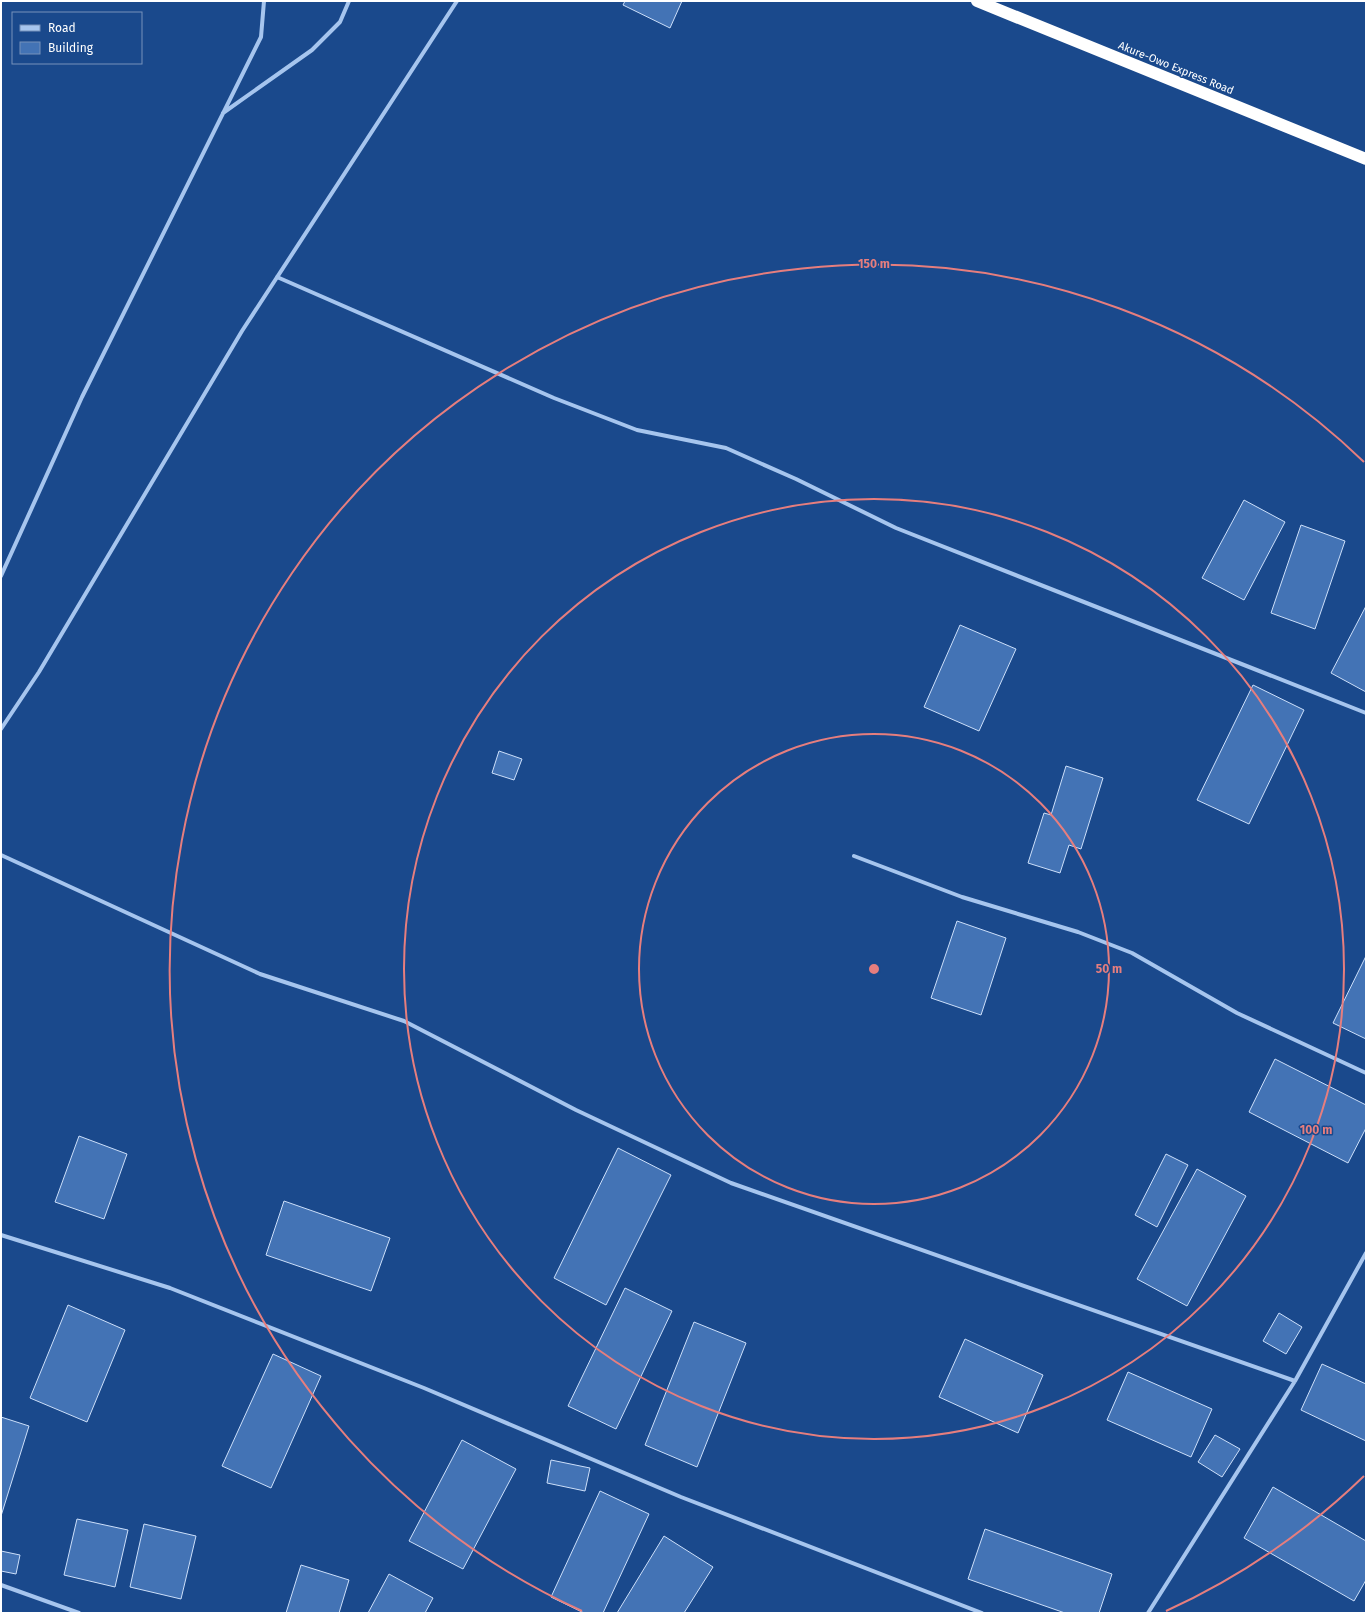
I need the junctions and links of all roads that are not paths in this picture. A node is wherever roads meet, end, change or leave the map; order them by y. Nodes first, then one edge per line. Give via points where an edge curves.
1 (264, 1) edge
2 (349, 1) edge
3 (457, 1) edge
4 (976, 1) edge
5 (223, 113) junction
6 (1366, 159) edge
7 (277, 277) junction
8 (1, 576) edge
9 (1366, 714) edge
10 (1, 729) edge
11 (1, 855) edge
12 (854, 856) dead end
13 (1366, 1073) edge
14 (1, 1235) edge
15 (1366, 1253) edge
16 (1295, 1381) junction
17 (1, 1585) edge
18 (79, 1613) edge
19 (982, 1613) edge
20 (1148, 1613) edge

1 - 5 street via 261,37
2 - 5 street via 340,22 312,50
3 - 7 street
4 - 6 highway, Akure-Owo Express Road
5 - 8 street via 82,397
7 - 9 street via 554,398 638,430 726,448 896,528
7 - 10 street via 242,331 39,672
11 - 16 street via 260,974 404,1021 576,1110 731,1183
12 - 13 street via 962,897 1078,932 1132,953 1237,1013
14 - 19 street via 170,1288 424,1388 681,1497
15 - 16 street
16 - 20 street
17 - 18 street

